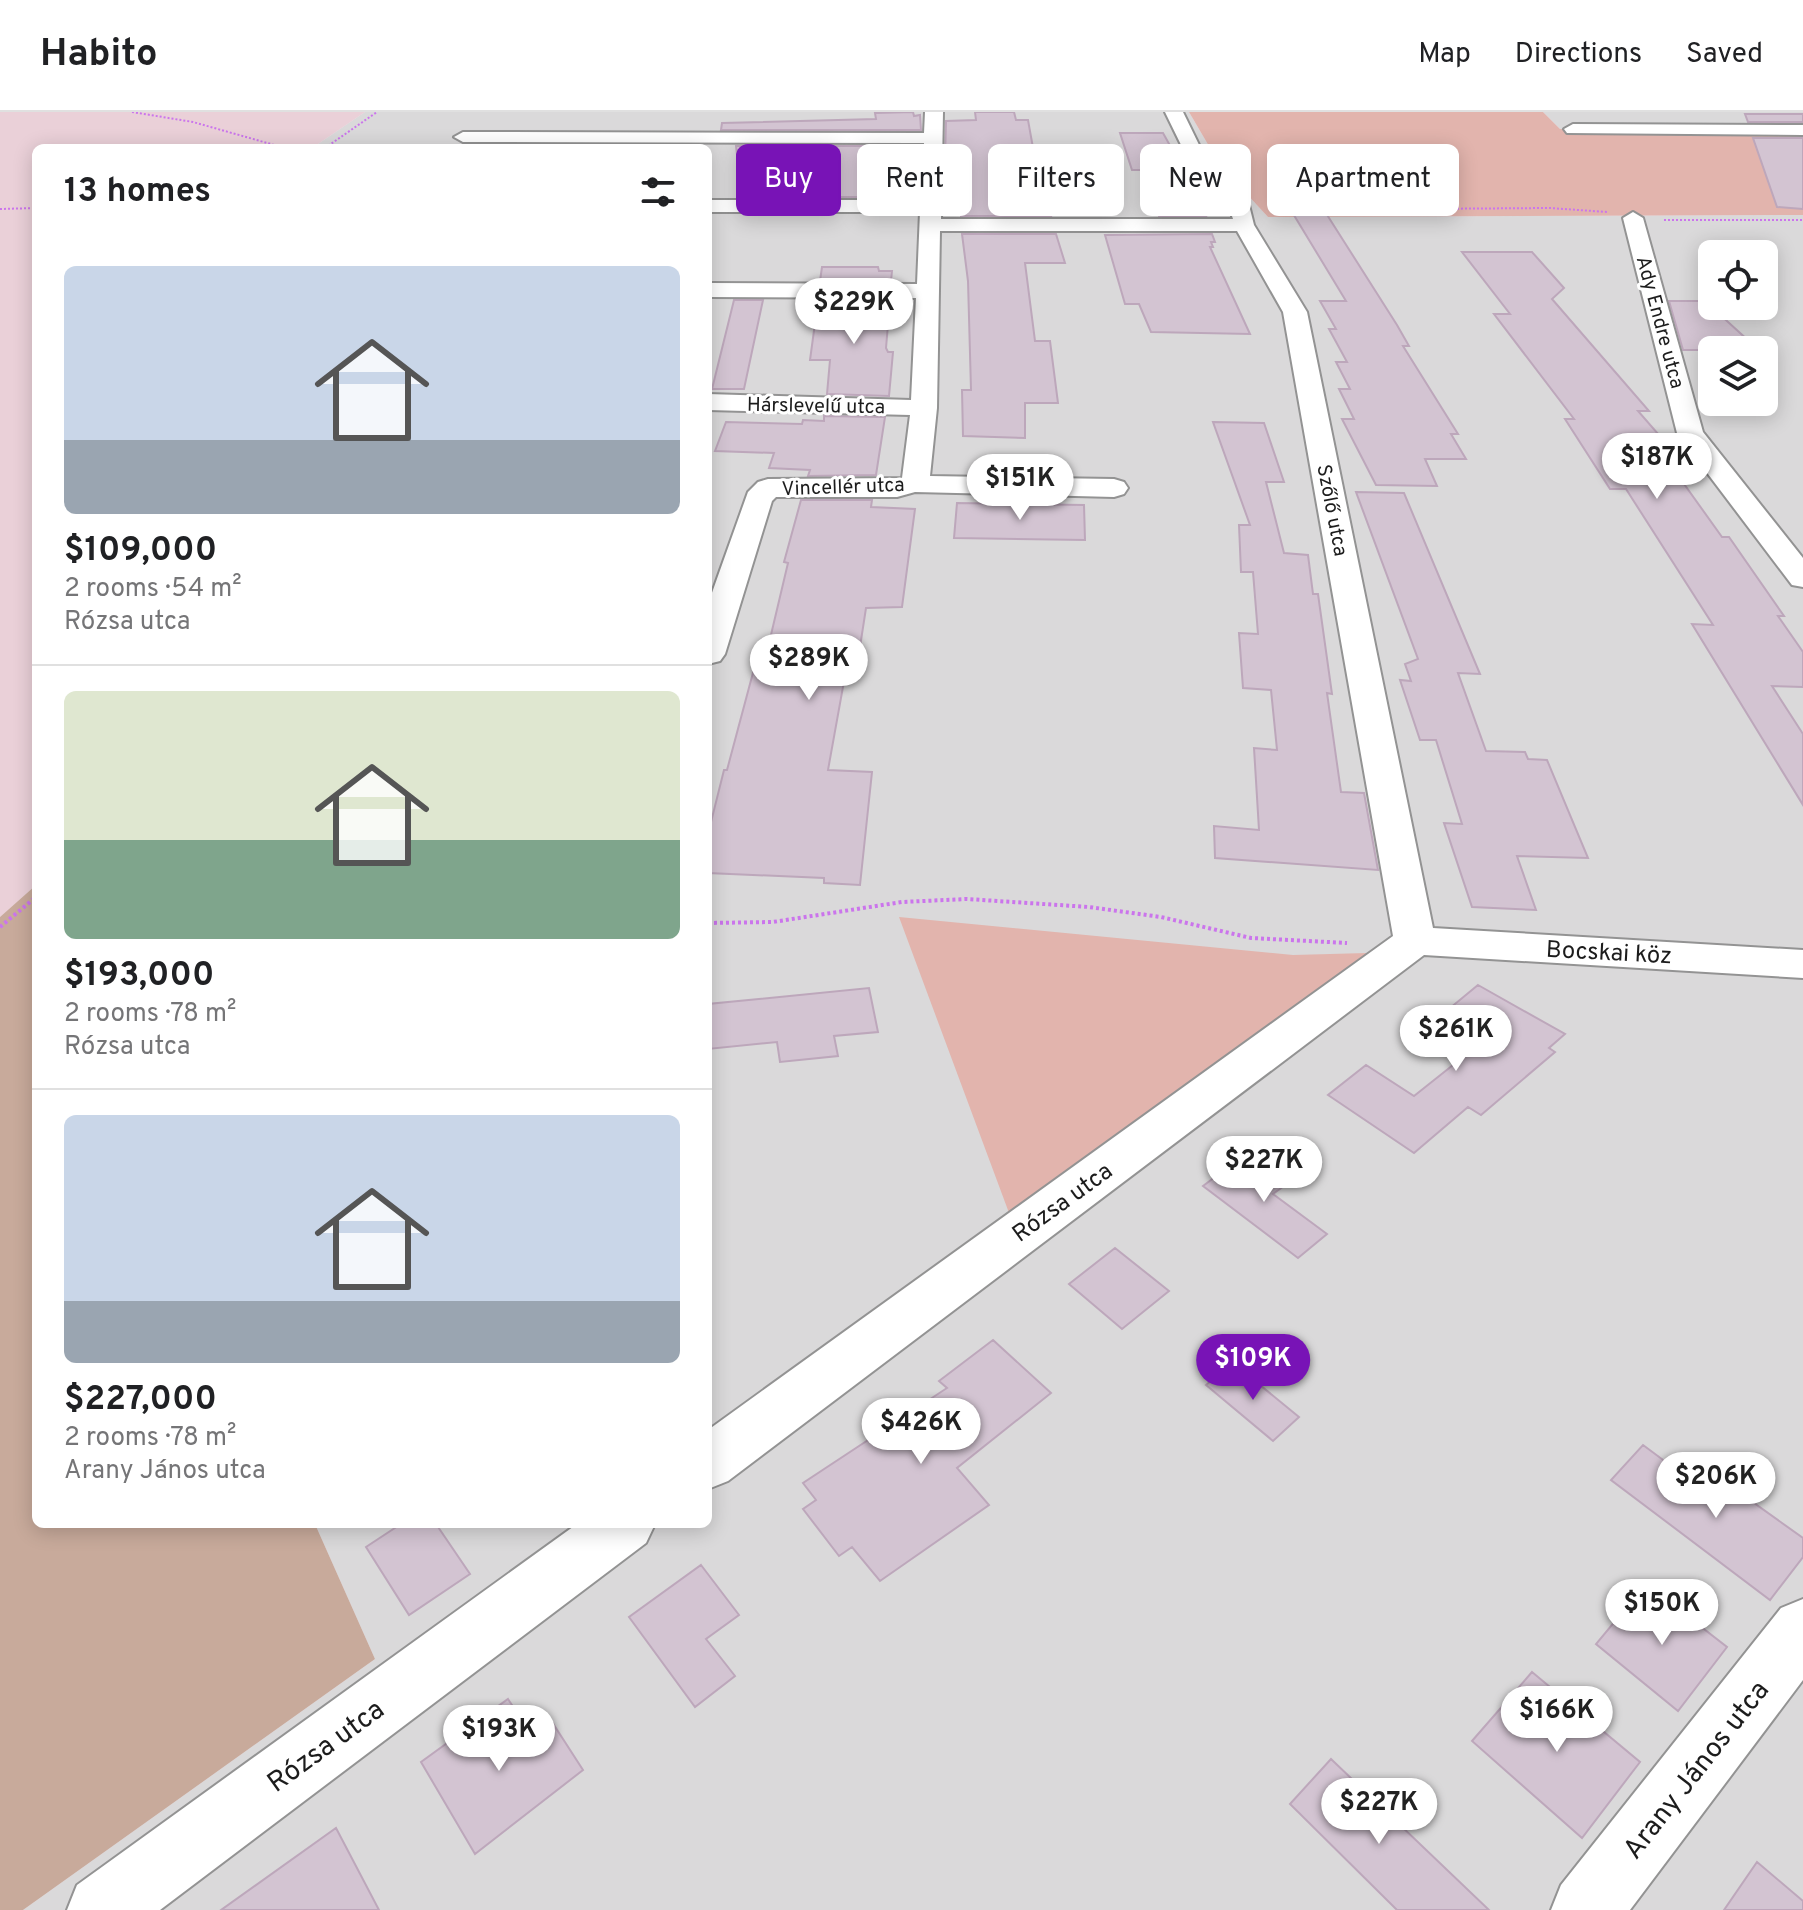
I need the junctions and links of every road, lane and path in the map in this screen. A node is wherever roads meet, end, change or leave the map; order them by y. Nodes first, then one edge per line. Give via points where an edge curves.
1 (132, 112) edge
2 (377, 112) edge
3 (1174, 112) edge
4 (1653, 112) edge
5 (484, 120) dead end
6 (934, 125) edge
7 (1573, 129) dead end
8 (1674, 129) junction
9 (1803, 130) edge
10 (456, 143) edge
11 (271, 144) edge
12 (331, 144) edge
13 (712, 206) edge
14 (32, 208) edge
15 (0, 209) edge
16 (857, 212) edge
17 (972, 215) edge
18 (931, 216) edge
19 (1244, 218) junction
20 (1633, 218) junction
21 (1803, 220) edge
22 (712, 290) edge
23 (929, 291) junction
24 (712, 402) edge
25 (924, 408) junction
26 (915, 484) junction
27 (1114, 488) dead end
28 (1803, 578) edge
29 (712, 642) edge
30 (32, 900) edge
31 (712, 923) edge
32 (0, 927) edge
33 (1415, 941) junction
34 (1803, 964) edge
35 (712, 1460) edge
36 (620, 1528) edge
37 (1803, 1629) edge
38 (102, 1910) edge
39 (1586, 1910) edge

1 - 11 path
2 - 12 path
3 - 19 street, Szőlő utca via 1199,159 1223,182
4 - 8 street
5 - 10 street
6 - 10 street
7 - 8 street
8 - 9 street
13 - 16 street
14 - 15 path
17 - 19 street
18 - 23 street, Vincellér utca
19 - 20 path via 1550,208
19 - 33 street, Szőlő utca via 1295,312
20 - 21 path
20 - 28 street, Ady Endre utca via 1690,433
22 - 23 street
23 - 25 street, Vincellér utca
24 - 25 street, Hárslevelű utca
25 - 26 street, Vincellér utca
26 - 27 street
26 - 29 street, Vincellér utca via 768,488 758,498
30 - 32 path
31 - 33 path via 770,924 916,899 966,899 1083,906 1162,917 1236,936 1319,944
33 - 34 street, Bocskai köz
33 - 35 street, Rózsa utca
36 - 38 street, Rózsa utca
37 - 39 street, Arany János utca

